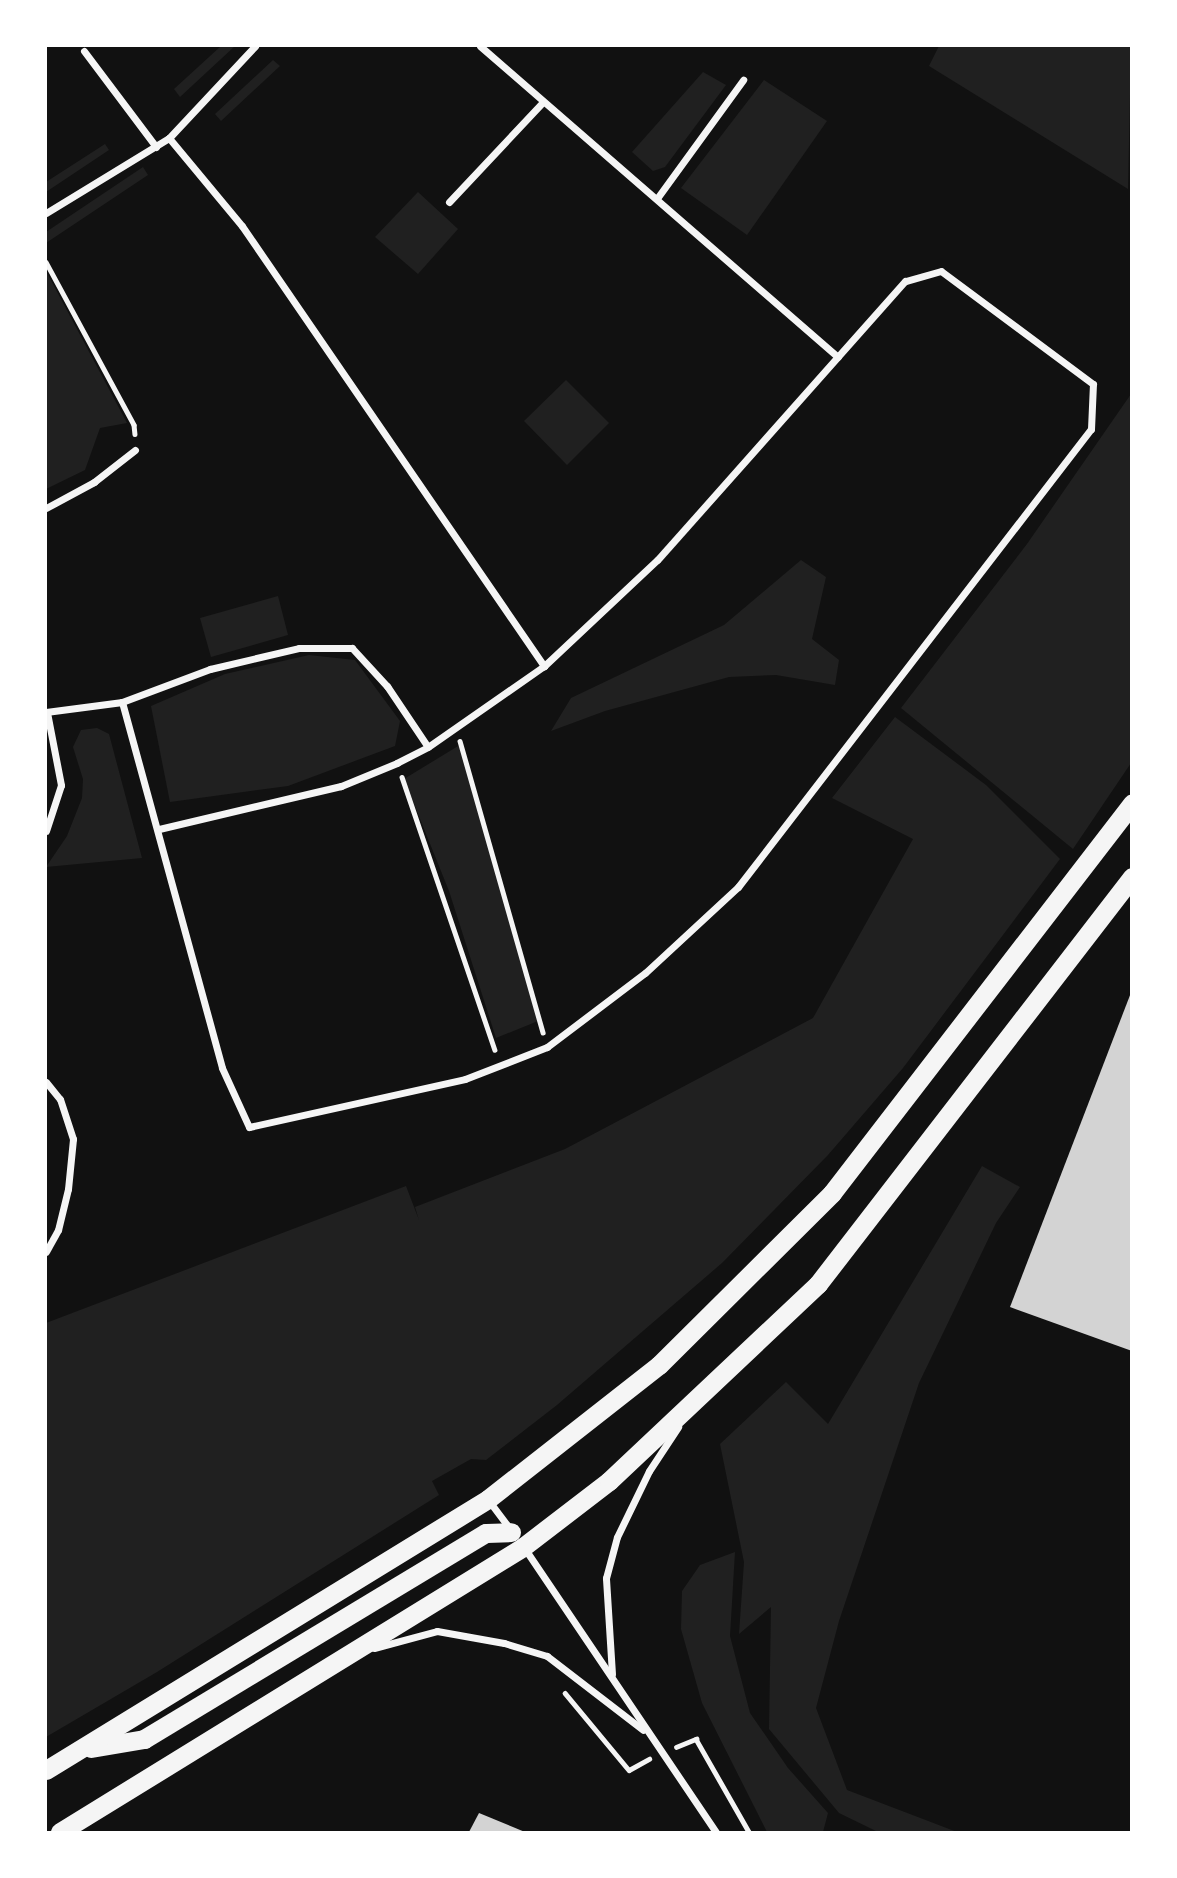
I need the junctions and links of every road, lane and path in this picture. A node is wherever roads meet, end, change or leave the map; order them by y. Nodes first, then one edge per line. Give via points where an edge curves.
1 (255, 46) edge
2 (480, 46) edge
3 (85, 51) dead end
4 (743, 80) dead end
5 (543, 102) junction
6 (169, 138) junction
7 (156, 147) junction
8 (658, 197) junction
9 (449, 202) dead end
10 (46, 213) edge
11 (46, 262) edge
12 (838, 357) junction
13 (135, 450) joint
14 (46, 508) edge
15 (544, 666) junction
16 (122, 702) junction
17 (46, 712) edge
18 (456, 727) junction
19 (428, 747) junction
20 (397, 763) junction
21 (1132, 803) edge
22 (159, 830) junction
23 (46, 831) edge
24 (1132, 877) edge
25 (547, 1047) junction
26 (500, 1067) junction
27 (46, 1082) edge
28 (46, 1252) edge
29 (687, 1411) junction
30 (488, 1499) junction
31 (517, 1539) junction
32 (353, 1655) junction
33 (612, 1675) junction
34 (558, 1685) dead end
35 (649, 1734) junction
36 (80, 1750) junction
37 (663, 1752) junction
38 (46, 1770) edge
39 (60, 1832) edge
40 (716, 1832) edge
41 (749, 1832) edge

1 - 6 street
2 - 5 street
3 - 7 street
4 - 8 street
5 - 8 street
5 - 9 street
6 - 7 street
6 - 15 street via 242,226
7 - 10 street
8 - 12 street
11 - 13 path via 134,425
12 - 15 street via 657,560
12 - 25 street via 905,281 941,271 1093,384 1091,429 747,877 645,973
13 - 14 street via 94,482
15 - 18 street
16 - 17 street
16 - 19 street via 210,669 299,648 352,648 387,686
16 - 22 street
17 - 23 street via 61,785
18 - 19 street
18 - 25 path
19 - 20 street
20 - 22 street via 341,786
20 - 26 path
21 - 30 highway via 832,1192 659,1365
22 - 26 street via 222,1068 248,1127
24 - 29 highway via 818,1284
25 - 26 street
27 - 28 street via 61,1099 73,1139 68,1189 58,1230
29 - 31 highway via 609,1481
29 - 33 street via 649,1471 611,1557 606,1591
30 - 31 street
30 - 36 highway
31 - 32 highway
31 - 33 street
31 - 36 highway via 486,1533 144,1739
32 - 35 street via 437,1631 505,1643 547,1656
32 - 39 highway
33 - 35 street
34 - 37 path via 629,1770
35 - 37 street
36 - 38 highway
37 - 40 street
37 - 41 path via 696,1739

